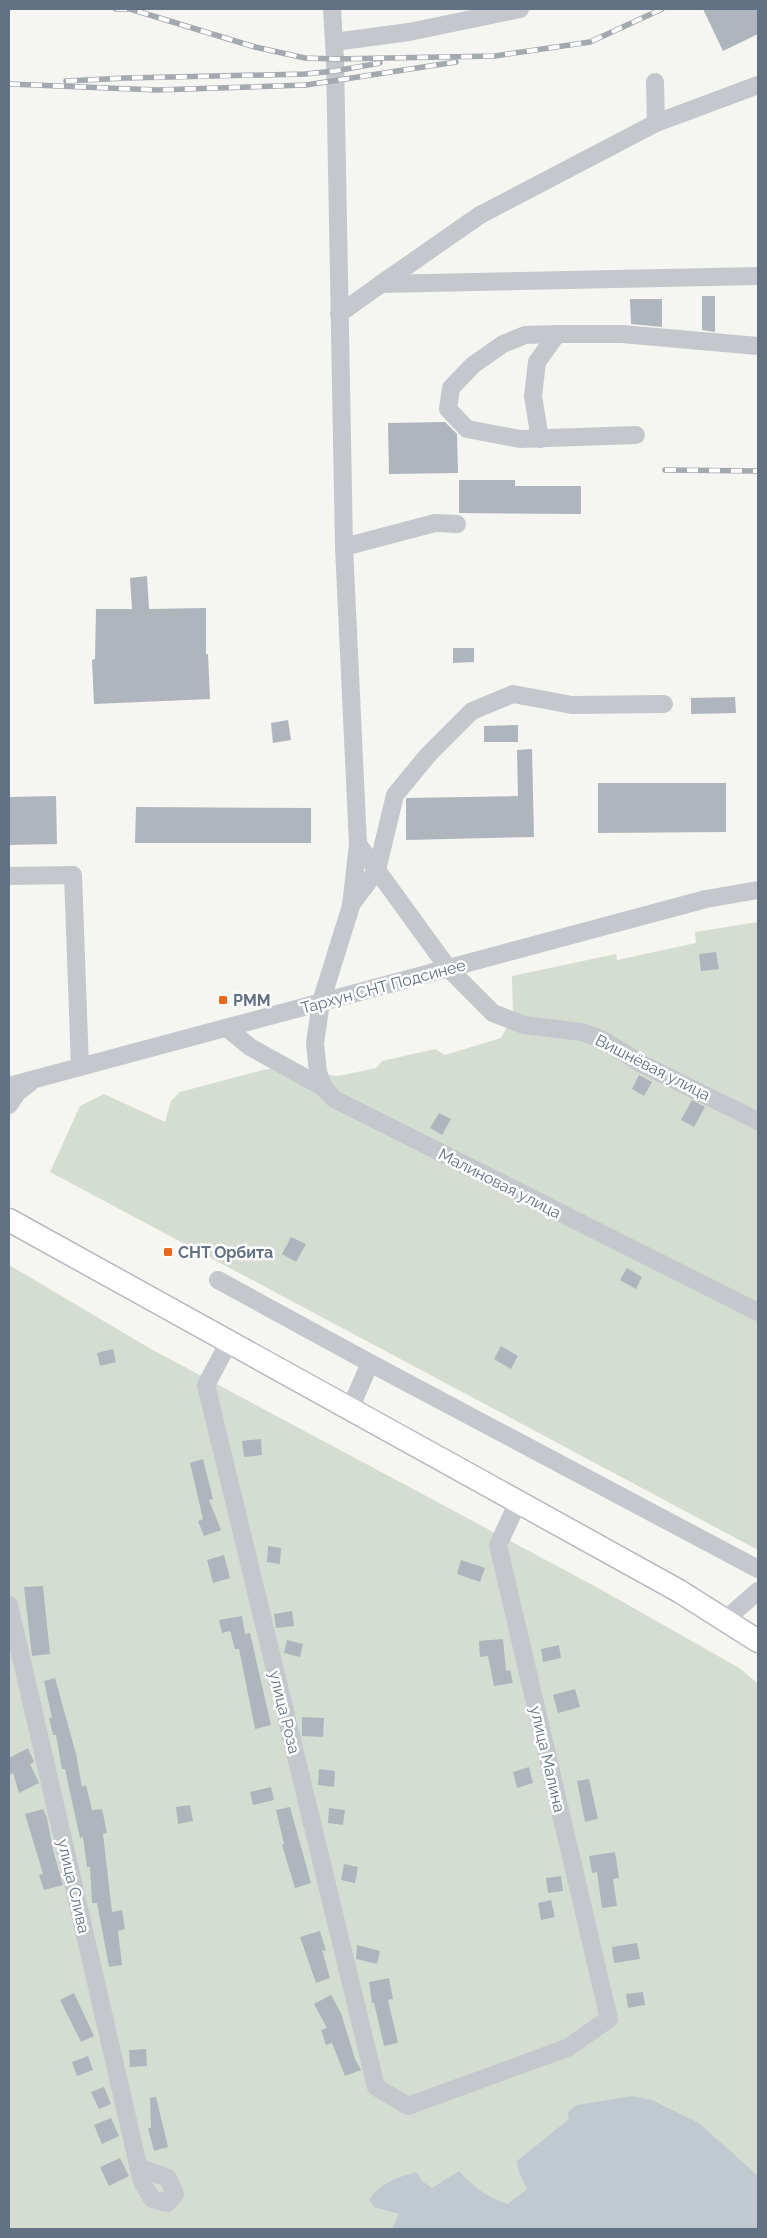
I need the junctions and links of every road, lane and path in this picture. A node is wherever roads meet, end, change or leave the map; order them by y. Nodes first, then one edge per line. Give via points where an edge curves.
1 (332, 9) edge
2 (520, 9) edge
3 (334, 42) junction
4 (655, 82) dead end
5 (758, 85) edge
6 (656, 123) junction
7 (758, 276) edge
8 (381, 284) junction
9 (339, 314) junction
10 (557, 334) junction
11 (758, 346) edge
12 (636, 435) dead end
13 (540, 439) junction
14 (456, 524) dead end
15 (344, 547) junction
16 (664, 704) dead end
17 (358, 844) junction
18 (377, 870) junction
19 (9, 876) edge
20 (758, 890) edge
21 (351, 906) junction
22 (448, 968) junction
23 (321, 1002) junction
24 (227, 1028) junction
25 (80, 1067) junction
26 (35, 1079) junction
27 (9, 1086) edge
28 (324, 1088) junction
29 (9, 1105) edge
30 (758, 1120) edge
31 (9, 1220) edge
32 (218, 1280) dead end
33 (758, 1312) edge
34 (229, 1342) junction
35 (370, 1363) junction
36 (350, 1409) junction
37 (518, 1502) junction
38 (758, 1569) edge
39 (758, 1591) edge
40 (9, 1605) edge
41 (726, 1619) junction
42 (758, 1641) edge
43 (609, 2019) joint
44 (138, 2167) dead end

1 - 3 street
2 - 3 street via 408,32
3 - 9 street
4 - 6 street
5 - 6 street
6 - 8 street via 480,215
7 - 8 street
8 - 9 street
9 - 15 street
10 - 11 street via 622,334
10 - 13 street via 537,362 533,396
10 - 13 street via 525,335 503,344 473,365 451,388 448,409 467,429 520,440
12 - 13 street
14 - 15 street via 434,523
15 - 17 street
16 - 18 street via 572,705 513,694 472,711 428,755 395,795
17 - 18 street, Вишнёвая улица
17 - 21 street
18 - 21 street
18 - 22 street, Вишнёвая улица
19 - 25 street via 73,875
20 - 22 street, Тархун СНТ Подсинее via 706,899
21 - 23 street
22 - 23 street, Тархун СНТ Подсинее
22 - 30 street, Вишнёвая улица via 499,1017 524,1025 582,1032 603,1040 642,1064
23 - 24 street, Тархун СНТ Подсинее
23 - 28 street via 315,1043 318,1072
24 - 25 street, Тархун СНТ Подсинее
24 - 28 street, Малиновая улица via 250,1047
25 - 26 street, Тархун СНТ Подсинее
26 - 27 street, Тархун СНТ Подсинее
26 - 29 street via 17,1093
28 - 33 street, Малиновая улица via 334,1099
31 - 34 main road
32 - 35 street
34 - 36 main road
34 - 43 street, улица Роза via 206,1385 376,2087 408,2106 567,2048
35 - 36 street
35 - 38 street
36 - 37 main road
37 - 41 main road
37 - 43 street, улица Малина via 498,1545
39 - 41 street
40 - 44 street, улица Слива
41 - 42 main road

